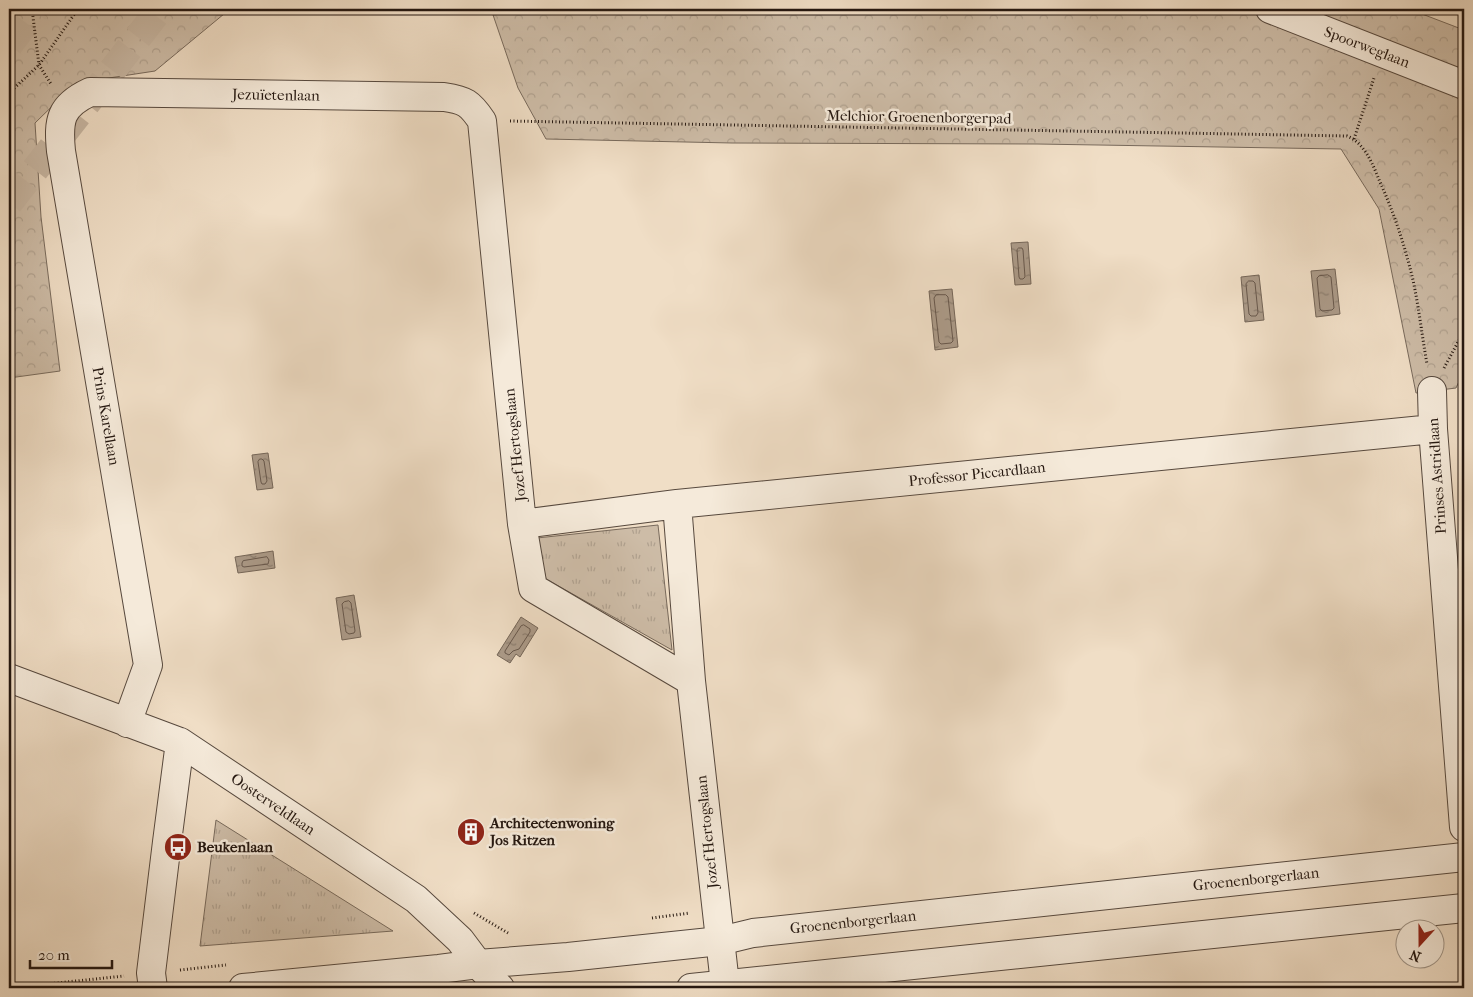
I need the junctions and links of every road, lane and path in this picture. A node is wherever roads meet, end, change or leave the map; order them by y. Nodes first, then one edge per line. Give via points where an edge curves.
1 (32, 9) edge
2 (78, 9) edge
3 (1270, 9) edge
4 (1383, 53) junction
5 (39, 65) junction
6 (1464, 84) edge
7 (9, 93) edge
8 (67, 108) junction
9 (482, 121) junction
10 (1354, 139) junction
11 (1464, 331) edge
12 (1432, 390) junction
13 (1432, 429) junction
14 (677, 504) junction
15 (522, 524) junction
16 (9, 678) edge
17 (690, 681) junction
18 (127, 723) junction
19 (180, 742) junction
20 (1464, 827) edge
21 (1464, 857) edge
22 (1464, 908) edge
23 (720, 941) junction
24 (478, 964) junction
25 (230, 965) dead end
26 (152, 981) edge
27 (725, 984) junction
28 (9, 988) edge
29 (243, 988) edge
30 (500, 988) edge
31 (690, 988) edge

1 - 5 path
2 - 5 path
3 - 4 street, Spoorweglaan
4 - 6 street, Spoorweglaan
4 - 10 path
5 - 7 path
5 - 8 path
8 - 9 street, Jezuïetenlaan via 90,92 444,97 461,100 474,108
8 - 18 street, Prins Karellaan via 61,117 61,151 148,665
9 - 10 path, Melchior Groenenborgerpad via 1347,136
9 - 15 street, Jozef Hertogslaan
10 - 12 path via 1364,149 1395,215 1413,281
11 - 12 path
12 - 13 street, Prinses Astridlaan
13 - 14 street, Professor Piccardlaan
13 - 20 street, Prinses Astridlaan
14 - 15 street, Professor Piccardlaan
14 - 17 street, Jozef Hertogslaan
15 - 17 street, Jozef Hertogslaan via 534,588
16 - 18 street, Oosterveldlaan
17 - 23 street, Jozef Hertogslaan
18 - 19 street, Oosterveldlaan
19 - 24 street, Oosterveldlaan via 416,899 460,940
19 - 26 street
21 - 23 street, Groenenborgerlaan via 752,933
22 - 27 street
23 - 24 street, Groenenborgerlaan
23 - 27 street, Jozef Hertogslaan
24 - 29 street, Groenenborgerlaan
24 - 30 street, Oosterveldlaan
25 - 26 path
26 - 28 path
27 - 31 street

